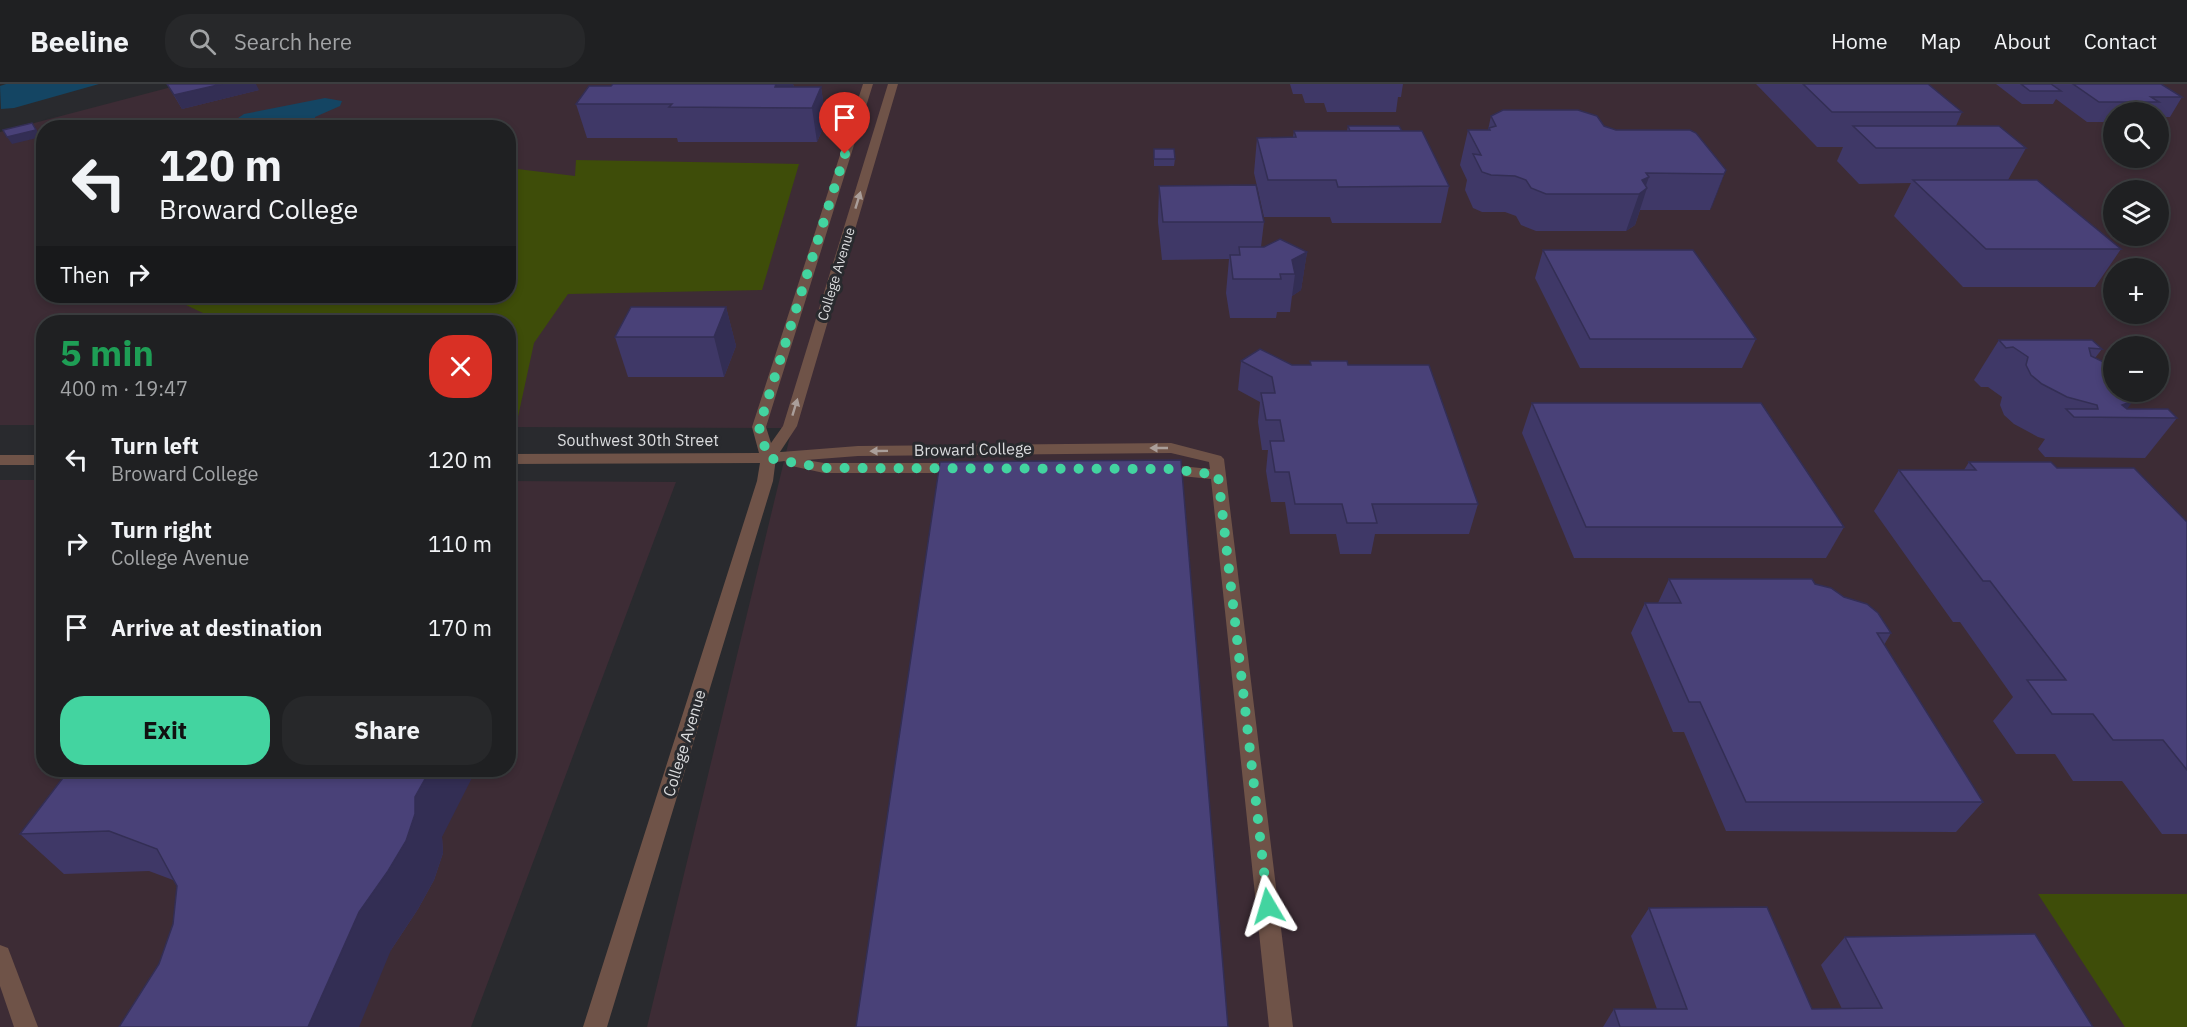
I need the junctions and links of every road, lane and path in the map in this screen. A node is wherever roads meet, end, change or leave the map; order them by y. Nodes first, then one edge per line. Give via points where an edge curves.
1 (868, 84) edge
2 (893, 84) edge
3 (768, 458) junction
4 (516, 459) edge
5 (0, 460) edge
6 (36, 460) edge
7 (1217, 467) junction
8 (980, 468) edge
9 (1148, 469) edge
10 (0, 955) edge
11 (26, 1027) edge
12 (595, 1027) edge
13 (1281, 1027) edge

1 - 3 street, College Avenue via 759,427
3 -> 2 street, College Avenue via 790,426
3 - 4 street, Southwest 30th Street
7 -> 3 street, Broward College via 1171,448 858,451
3 - 8 street, Broward College via 824,468
3 - 12 street, College Avenue via 765,481
5 - 6 street
7 - 9 street
7 - 13 street
10 - 11 street

